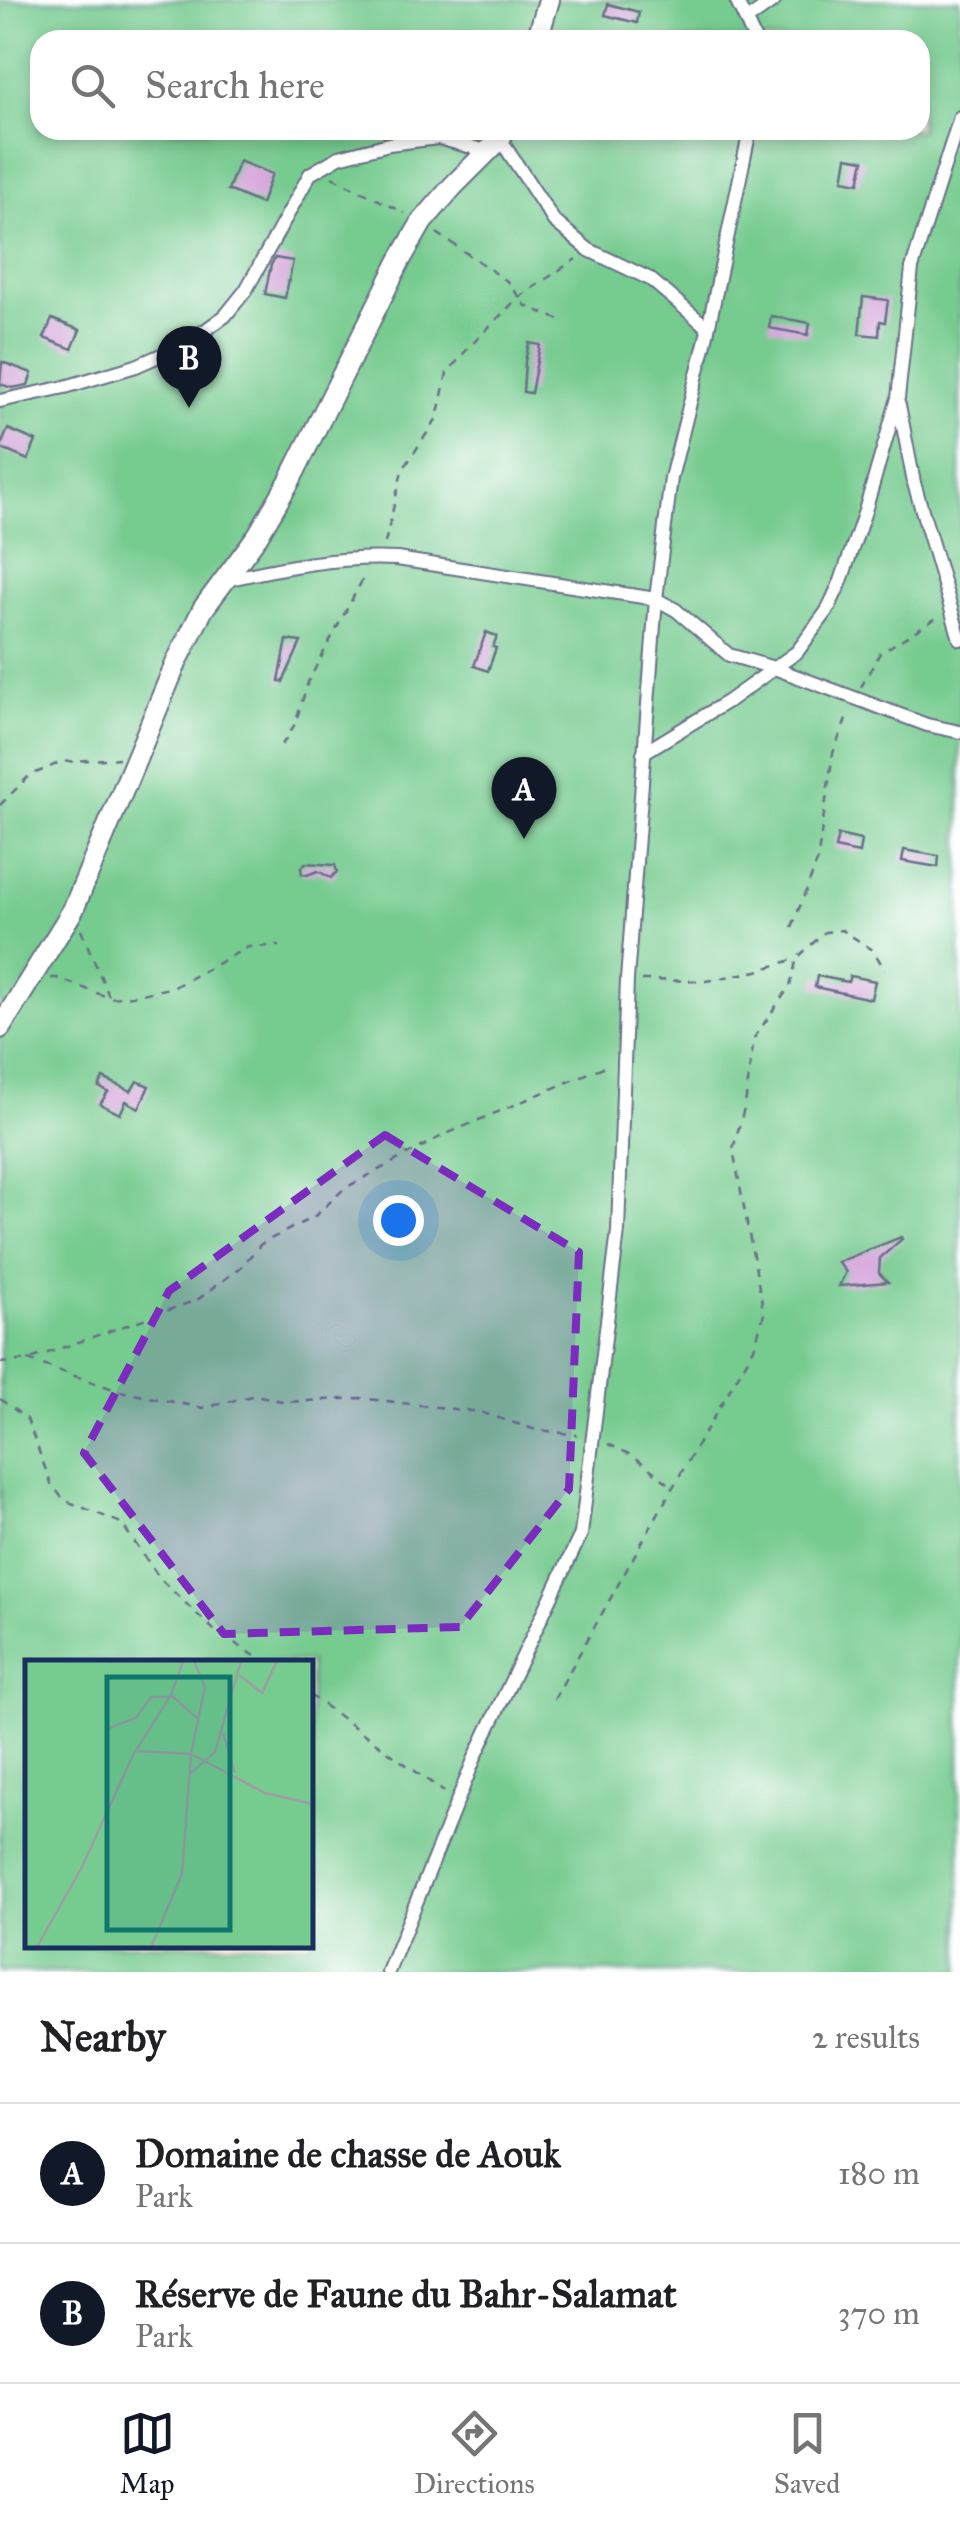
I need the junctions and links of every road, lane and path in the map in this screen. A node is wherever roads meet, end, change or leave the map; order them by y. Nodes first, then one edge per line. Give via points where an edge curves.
1 (549, 0) edge
2 (736, 0) edge
3 (774, 0) edge
4 (747, 20) junction
5 (540, 30) edge
6 (751, 30) edge
7 (960, 117) edge
8 (422, 140) edge
9 (497, 140) edge
10 (748, 140) edge
11 (326, 164) junction
12 (422, 222) junction
13 (590, 250) junction
14 (519, 297) junction
15 (565, 322) dead end
16 (708, 328) junction
17 (898, 398) junction
18 (0, 402) edge
19 (374, 558) junction
20 (225, 580) junction
21 (656, 599) junction
22 (950, 608) junction
23 (960, 639) edge
24 (774, 668) junction
25 (854, 699) junction
26 (960, 732) edge
27 (282, 745) dead end
28 (643, 753) junction
29 (139, 756) junction
30 (0, 804) edge
31 (73, 910) junction
32 (792, 927) dead end
33 (280, 946) dead end
34 (797, 958) junction
35 (885, 970) dead end
36 (627, 980) junction
37 (28, 981) junction
38 (110, 998) junction
39 (0, 1028) edge
40 (624, 1058) junction
41 (28, 1360) junction
42 (0, 1364) edge
43 (0, 1399) edge
44 (592, 1436) junction
45 (673, 1487) junction
46 (262, 1660) edge
47 (312, 1696) edge
48 (554, 1700) dead end
49 (457, 1802) junction
50 (388, 1972) edge

1 - 5 main road
2 - 4 street
3 - 4 street
4 - 6 street
7 - 17 street via 912,268
8 - 11 street
9 - 12 main road
9 - 13 street via 554,220
10 - 16 street
11 - 12 path via 330,176
11 - 18 street via 310,174 225,316 186,344 136,366
12 - 14 path via 507,281
12 - 20 main road via 290,480
13 - 14 path
13 - 16 street via 650,279
14 - 15 path
14 - 19 path via 446,374 437,418 402,470 385,545
16 - 21 street via 671,478
17 - 22 street via 914,484
17 - 24 street via 841,581 797,652
19 - 20 street via 291,565
19 - 21 street
19 - 27 path
20 - 29 main road via 203,609
21 - 24 street via 730,655
21 - 28 street
22 - 23 street
22 - 25 path via 880,653
24 - 25 street
24 - 28 street
25 - 26 street
25 - 32 path via 833,753 817,862
28 - 36 street
29 - 30 path via 61,762 29,776
29 - 31 main road
31 - 37 main road
31 - 38 path
33 - 38 path via 248,947 174,987
34 - 35 path via 825,932 842,930 873,950
34 - 36 path via 706,981
34 - 45 path via 790,986 754,1038 733,1149 764,1314 754,1348
36 - 40 street
37 - 38 path via 58,978
37 - 39 main road
40 - 41 path via 444,1135 345,1188 315,1216 261,1244 197,1300
40 - 44 street via 618,1232
41 - 42 path
41 - 44 path via 119,1391 203,1408 256,1395 286,1402 360,1398 480,1412 533,1430
43 - 46 path via 27,1419 51,1484 64,1500 120,1523 161,1580 215,1631
44 - 45 path via 635,1457
44 - 49 street via 581,1534
45 - 48 path
47 - 49 path
49 - 50 street

